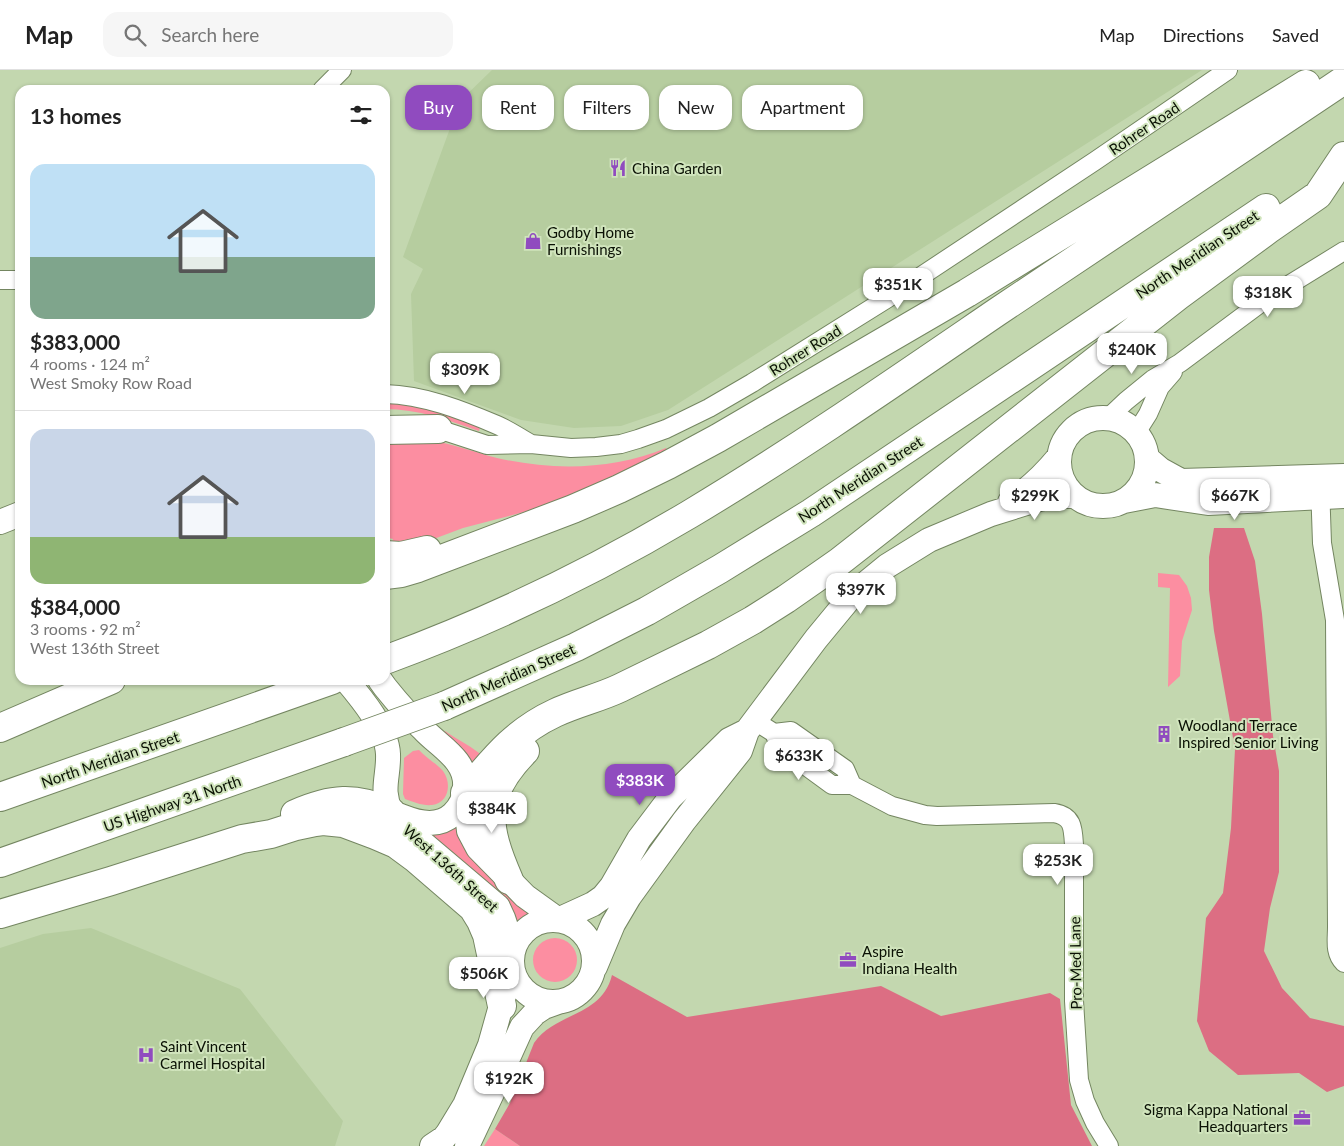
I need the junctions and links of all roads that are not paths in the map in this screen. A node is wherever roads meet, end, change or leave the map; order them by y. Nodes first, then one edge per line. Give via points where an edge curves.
1 (342, 70) edge
2 (1228, 70) edge
3 (1329, 70) edge
4 (1344, 80) edge
5 (327, 85) edge
6 (1344, 156) edge
7 (1344, 251) edge
8 (0, 280) edge
9 (15, 280) edge
10 (1179, 364) junction
11 (390, 394) edge
12 (390, 417) edge
13 (1108, 418) junction
14 (438, 429) junction
15 (390, 430) edge
16 (1136, 433) junction
17 (531, 444) junction
18 (1058, 458) junction
19 (1147, 458) junction
20 (1344, 476) edge
21 (1320, 487) junction
22 (1074, 496) junction
23 (1344, 496) edge
24 (1124, 501) junction
25 (991, 514) junction
26 (15, 516) edge
27 (0, 522) edge
28 (480, 544) junction
29 (390, 555) edge
30 (390, 574) edge
31 (396, 656) edge
32 (96, 685) edge
33 (317, 685) edge
34 (350, 685) edge
35 (384, 685) edge
36 (608, 693) junction
37 (0, 728) edge
38 (759, 728) junction
39 (344, 742) joint
40 (465, 794) junction
41 (0, 797) edge
42 (391, 812) junction
43 (242, 839) junction
44 (0, 863) edge
45 (509, 880) junction
46 (0, 914) edge
47 (558, 920) junction
48 (1340, 928) edge
49 (512, 959) junction
50 (1344, 963) edge
51 (595, 967) junction
52 (558, 1002) junction
53 (502, 1006) junction
54 (432, 1146) edge
55 (467, 1146) edge
56 (1109, 1146) edge

1 - 5 street
2 - 17 street, Rohrer Road via 888,298 709,408 658,433 621,444 581,448
3 - 28 highway via 967,293 704,446 595,500
4 - 31 highway via 793,450 689,515 608,561 516,606
6 - 36 highway via 1318,195 1178,296 839,562 745,624
6 - 39 highway, North Meridian Street, bridge via 819,507 720,569 576,647 444,706
7 - 10 street via 1266,299
8 - 9 street
10 - 13 street via 1153,379
10 - 16 street via 1160,387
11 - 17 street, Rohrer Road via 412,396 447,406 498,425
12 - 14 street, Rohrer Road
13 - 16 street via 1119,420
13 - 18 street via 1080,423 1061,444
14 - 15 highway
14 - 17 street, Rohrer Road via 487,445
16 - 19 street via 1142,440
18 - 22 street via 1059,472
18 - 25 street via 1044,476
19 - 21 street via 1181,481
19 - 24 street via 1142,483
20 - 21 street
21 - 23 street
21 - 24 street via 1208,503 1155,495
21 - 48 street via 1322,543 1335,620
22 - 24 street via 1098,506
22 - 25 street via 1040,499
25 - 38 street via 929,540 865,584 816,639
26 - 27 street
28 - 29 highway
28 - 30 highway via 412,570
32 - 37 highway
33 - 41 highway, North Meridian Street
34 - 42 street via 370,711 386,742 385,793
35 - 40 street, West 136th Street via 424,731 457,761 465,776
36 - 40 highway via 554,714 515,738 498,753
36 - 45 highway via 534,742 500,782 492,805 491,825
38 - 47 street via 729,740 670,798 603,896
38 - 51 street via 684,821 629,897 613,924
38 - 56 street, Pro-Med Lane via 832,785 852,785 892,806 925,815 1054,813 1068,818 1074,833 1074,1001 1079,1080 1085,1101
39 - 44 highway, US Highway 31 North
40 - 42 street via 454,813 437,823 421,823
40 - 45 street, West 136th Street via 472,838
42 - 43 highway via 364,802 326,803 312,806
42 - 49 street, West 136th Street via 406,829 498,907 509,933
43 - 46 highway
43 - 53 highway via 323,821 353,826 396,844 477,914 487,935
45 - 47 street, West 136th Street via 534,904
47 - 49 street via 544,920 523,933 516,943
47 - 51 street via 585,933 593,949
48 - 50 street via 1337,952
49 - 52 street via 513,973 526,992 546,1002
49 - 53 street
51 - 52 street via 586,987 569,1000
52 - 55 street via 535,1013 522,1026
53 - 54 street via 465,1105 444,1138

